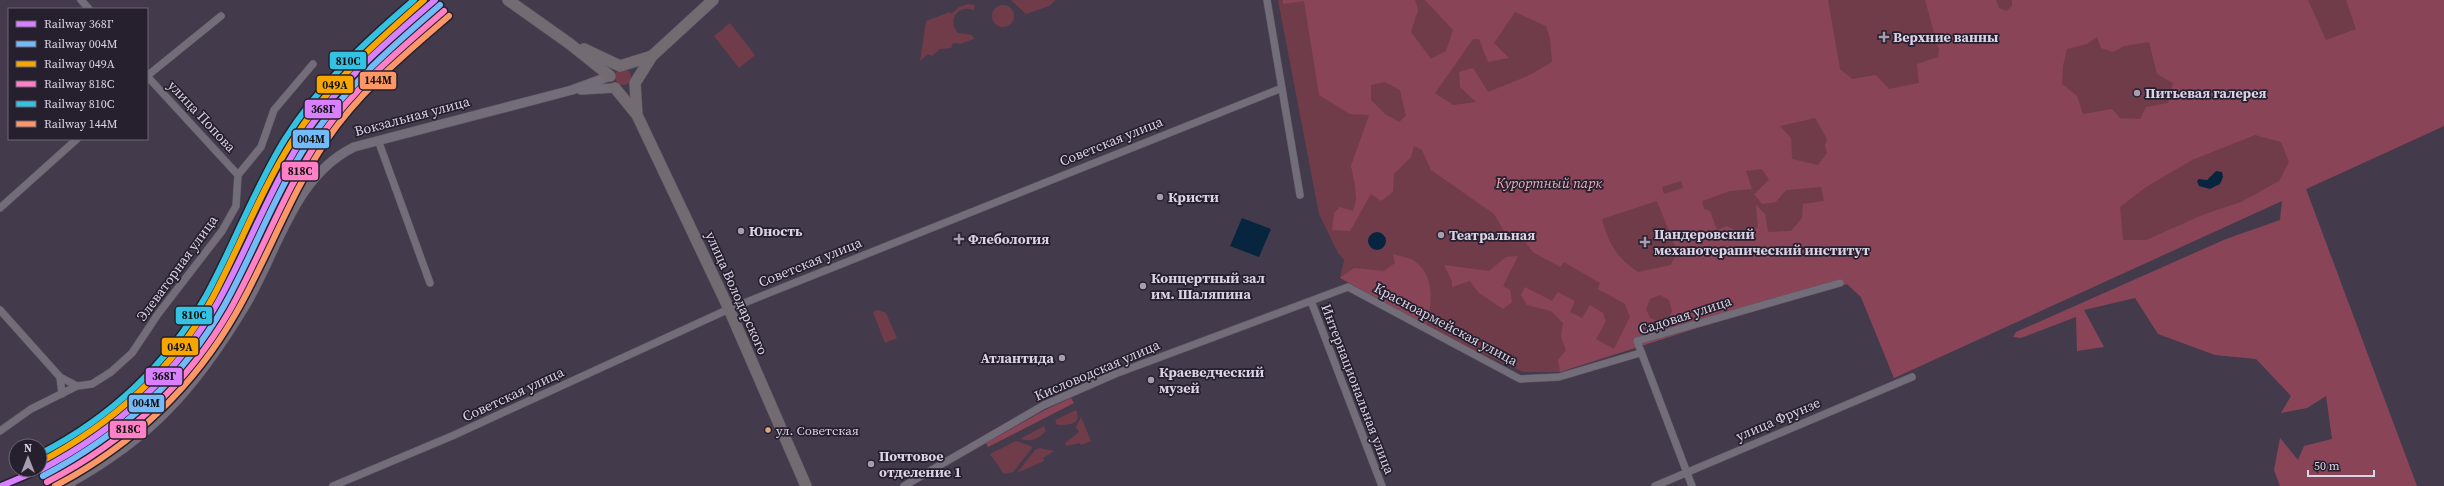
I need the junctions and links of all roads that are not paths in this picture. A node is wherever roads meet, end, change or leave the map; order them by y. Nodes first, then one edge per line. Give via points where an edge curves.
1 (81, 0) edge
2 (508, 0) edge
3 (713, 0) edge
4 (1267, 0) edge
5 (88, 8) edge
6 (221, 16) dead end
7 (570, 44) junction
8 (652, 56) junction
9 (313, 64) dead end
10 (620, 66) junction
11 (148, 75) edge
12 (610, 76) junction
13 (148, 77) edge
14 (635, 83) junction
15 (615, 88) junction
16 (1282, 88) junction
17 (572, 90) junction
18 (637, 115) junction
19 (76, 140) edge
20 (378, 140) junction
21 (238, 175) junction
22 (1300, 194) dead end
23 (0, 208) edge
24 (430, 283) dead end
25 (1840, 283) dead end
26 (1311, 301) junction
27 (729, 309) junction
28 (0, 310) edge
29 (1640, 353) junction
30 (60, 376) junction
31 (1912, 377) dead end
32 (77, 386) junction
33 (62, 394) junction
34 (0, 431) edge
35 (1685, 471) junction
36 (64, 486) edge
37 (333, 486) edge
38 (806, 486) edge
39 (904, 486) edge
40 (1382, 486) edge
41 (1655, 486) edge
42 (1692, 486) edge

1 - 5 street
2 - 7 main road
3 - 8 main road
4 - 16 street
6 - 11 street
7 - 10 main road
7 - 12 main road
8 - 10 main road
8 - 14 main road
9 - 21 street via 274,110 261,147
10 - 12 main road via 614,69
10 - 14 main road via 628,66 634,71
12 - 15 main road
12 - 17 street, Вокзальная улица
13 - 21 street, улица Попова
14 - 15 main road via 627,91
14 - 18 main road
15 - 17 street, Вокзальная улица
15 - 18 main road
16 - 22 street
16 - 27 street, Советская улица
17 - 20 street, Вокзальная улица
18 - 27 main road, улица Володарского
19 - 23 street
20 - 24 street
20 - 36 street, Вокзальная улица via 338,155 310,182 246,304 225,337 162,418 101,466
21 - 32 street, Элеваторная улица via 236,206 222,231 158,314 132,353 111,372 92,384
25 - 29 street, Садовая улица via 1637,341
26 - 29 street, Красноармейская улица via 1348,287 1520,379 1559,377
26 - 39 street, Кисловодская улица via 1115,374 1044,405
26 - 40 street, Интернациональная улица
27 - 37 street, Советская улица via 452,436
27 - 38 main road, улица Володарского
28 - 30 street
29 - 35 street, Садовая улица
30 - 32 street
30 - 33 street
31 - 35 street, улица Фрунзе
32 - 33 street, Элеваторная улица
33 - 34 street, Элеваторная улица via 31,409
35 - 41 street, улица Фрунзе
35 - 42 street, Садовая улица

